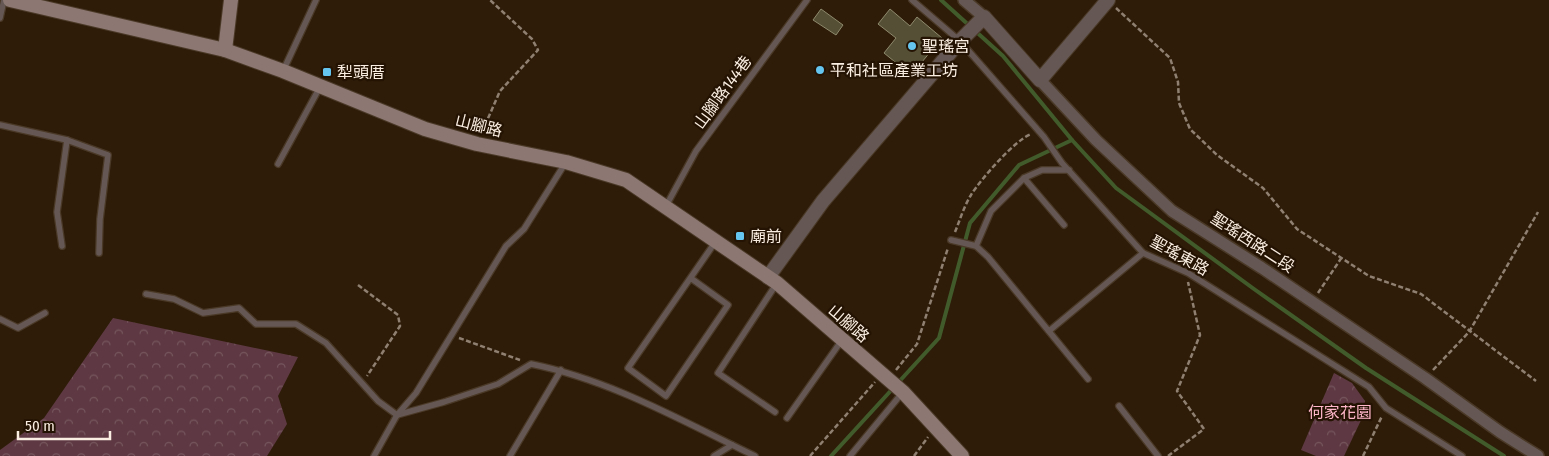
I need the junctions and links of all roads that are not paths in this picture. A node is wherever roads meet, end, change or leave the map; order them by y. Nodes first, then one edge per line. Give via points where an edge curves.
1 (4, 0) edge
2 (10, 0) edge
3 (231, 0) edge
4 (316, 0) edge
5 (807, 0) edge
6 (912, 0) edge
7 (964, 0) edge
8 (1107, 0) edge
9 (0, 18) edge
10 (984, 18) junction
11 (962, 39) junction
12 (225, 50) junction
13 (283, 71) junction
14 (1040, 80) junction
15 (321, 86) junction
16 (0, 125) edge
17 (67, 140) junction
18 (566, 162) junction
19 (278, 164) dead end
20 (1069, 170) junction
21 (1024, 178) junction
22 (666, 206) junction
23 (1064, 225) dead end
24 (951, 240) road end
25 (716, 242) junction
26 (62, 246) dead end
27 (976, 246) junction
28 (99, 252) dead end
29 (1143, 252) junction
30 (692, 279) junction
31 (772, 280) junction
32 (146, 294) dead end
33 (44, 314) dead end
34 (0, 319) edge
35 (1049, 331) junction
36 (842, 340) junction
37 (561, 370) junction
38 (1088, 379) dead end
39 (903, 392) junction
40 (1119, 406) dead end
41 (775, 412) dead end
42 (397, 415) junction
43 (787, 418) dead end
44 (732, 445) junction
45 (374, 456) edge
46 (510, 456) edge
47 (714, 456) edge
48 (755, 456) edge
49 (850, 456) edge
50 (962, 456) edge
51 (1158, 456) edge
52 (1462, 456) edge
53 (1538, 456) edge

1 - 9 lane
2 - 12 main road, 山腳路
3 - 12 main road
4 - 13 lane
5 - 22 lane, 山腳路144巷 via 696,151
6 - 11 lane, 聖瑤東路
7 - 10 street
8 - 14 street
10 - 11 street
10 - 14 street, 聖瑤西路二段
11 - 20 lane, 聖瑤東路
11 - 31 street via 823,201
12 - 13 main road, 山腳路
13 - 15 main road, 山腳路
14 - 53 street, 聖瑤西路二段 via 1096,140 1172,211 1313,302
15 - 18 main road, 山腳路 via 425,128 478,144
15 - 19 lane
16 - 17 lane
17 - 26 lane via 57,212
17 - 28 lane via 108,155
18 - 22 main road, 山腳路 via 626,180
18 - 42 lane via 524,229 506,246 416,393
20 - 21 lane via 1042,170
20 - 29 lane, 聖瑤東路
21 - 23 lane
21 - 27 lane via 992,211
22 - 25 main road, 山腳路
24 - 27 lane
25 - 30 lane
25 - 31 main road, 山腳路
27 - 35 lane
29 - 35 lane
29 - 52 lane, 聖瑤東路 via 1188,273 1370,386 1386,408
30 - 30 lane via 728,305 666,396 628,368
31 - 36 main road, 山腳路
31 - 41 lane via 718,373
32 - 42 lane via 174,299 204,313 239,308 256,324 296,324 326,343 378,401
33 - 34 lane via 18,328
35 - 38 lane
36 - 39 main road, 山腳路
36 - 43 lane
37 - 42 lane via 530,364 498,384
37 - 44 lane via 628,394
37 - 46 lane
39 - 49 lane
39 - 50 main road
40 - 51 lane
42 - 45 lane
44 - 47 lane
44 - 48 lane

